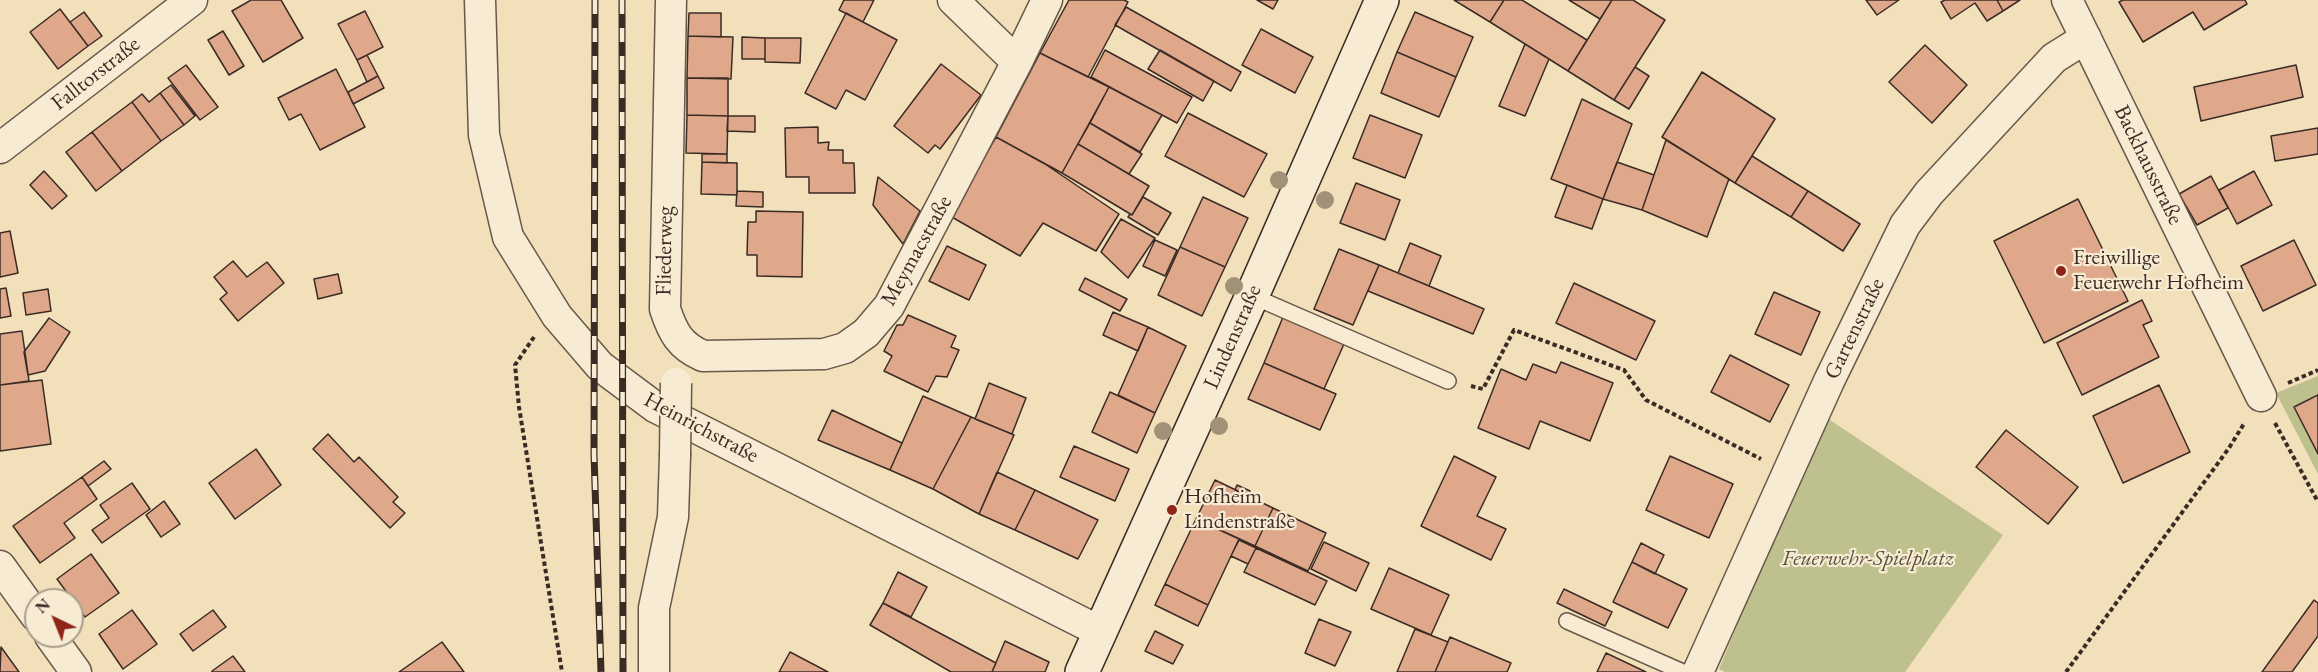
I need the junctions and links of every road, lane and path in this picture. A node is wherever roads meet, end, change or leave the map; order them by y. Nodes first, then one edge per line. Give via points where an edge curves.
1 (192, 0) edge
2 (480, 0) edge
3 (671, 0) edge
4 (953, 0) edge
5 (1047, 0) edge
6 (1382, 0) edge
7 (2067, 0) edge
8 (2086, 38) junction
9 (1017, 62) junction
10 (0, 148) edge
11 (1252, 296) junction
12 (557, 316) junction
13 (687, 350) junction
14 (2318, 370) edge
15 (1448, 381) joint
16 (2261, 396) junction
17 (1788, 473) junction
18 (2318, 502) edge
19 (0, 566) edge
20 (24, 599) edge
21 (1567, 621) dead end
22 (1099, 631) junction
23 (59, 648) edge
24 (1088, 670) edge
25 (76, 672) edge
26 (562, 672) edge
27 (654, 672) edge
28 (1683, 672) edge
29 (1698, 672) edge
30 (2066, 672) edge

1 - 10 street, Falltorstraße
2 - 12 street, Heinrichstraße via 484,135 508,237
3 - 13 street, Fliederweg via 665,309 672,329
4 - 9 street
5 - 9 street, Meymacstraße
6 - 11 main road, Lindenstraße
7 - 8 street, Backhausstraße
8 - 16 street, Backhausstraße
8 - 17 street, Gartenstraße via 2054,58 1929,193 1905,225
9 - 13 street, Meymacstraße via 890,306 866,333 845,348 824,354 704,356
11 - 15 lane
11 - 22 main road, Lindenstraße
12 - 22 street, Heinrichstraße via 600,366 655,407
12 - 26 path via 535,335 515,365
13 - 27 street, bridge via 676,383 673,518 654,608
14 - 16 path
15 - 17 path via 1483,389 1514,330 1624,370 1646,400
16 - 18 path
16 - 30 path via 2229,448
17 - 29 street, Gartenstraße
19 - 20 street
21 - 28 lane
22 - 24 main road, Lindenstraße
23 - 25 street

